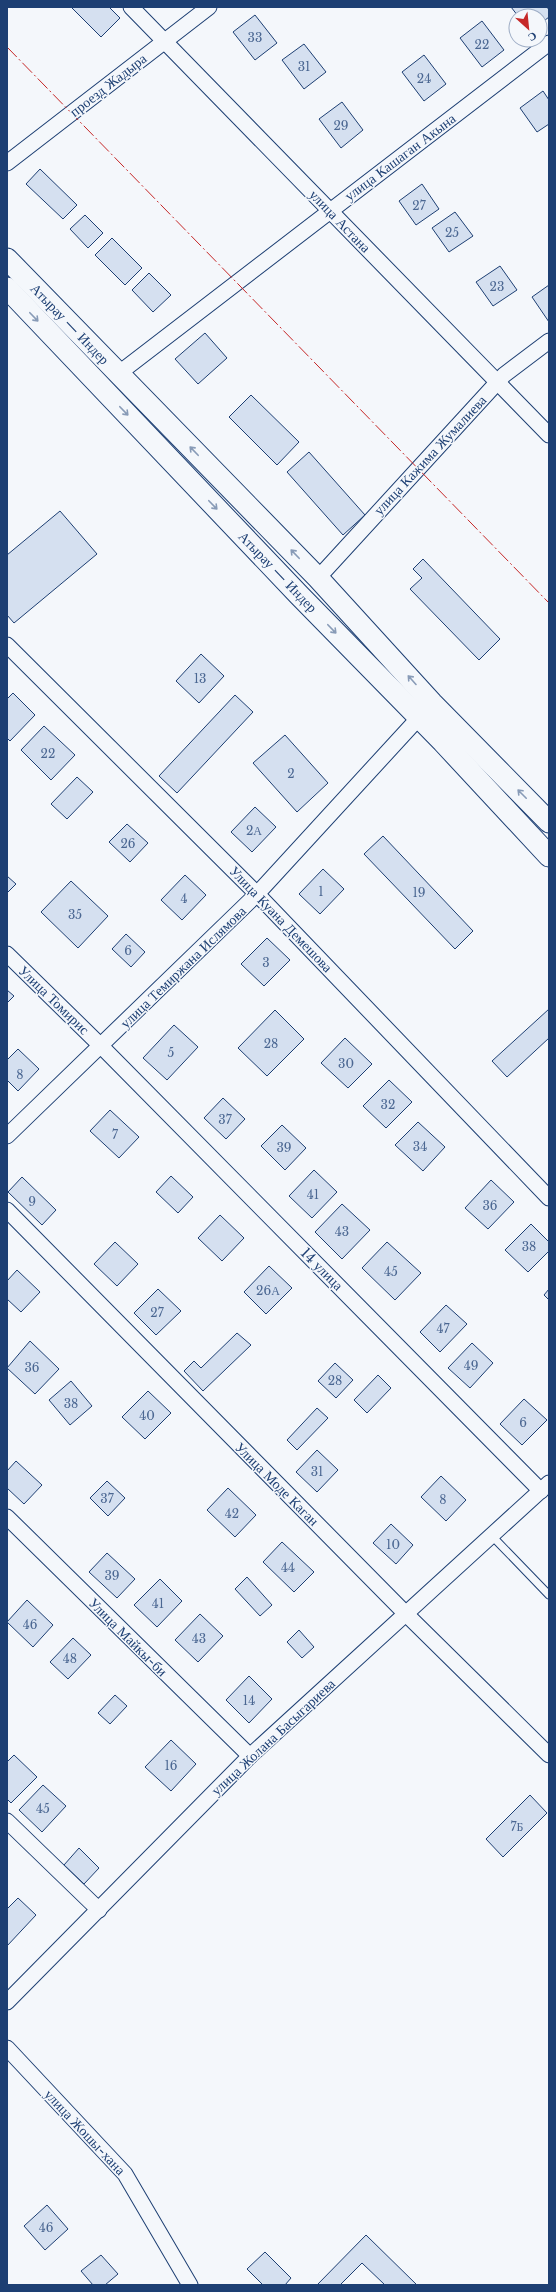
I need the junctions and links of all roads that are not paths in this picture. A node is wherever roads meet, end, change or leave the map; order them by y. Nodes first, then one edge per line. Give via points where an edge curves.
1 (131, 7) edge
2 (209, 7) edge
3 (165, 42) junction
4 (549, 43) edge
5 (7, 163) edge
6 (330, 210) junction
7 (7, 259) edge
8 (7, 288) edge
9 (549, 341) edge
10 (118, 374) junction
11 (497, 383) junction
12 (549, 436) edge
13 (318, 578) junction
14 (7, 645) edge
15 (425, 710) junction
16 (549, 822) edge
17 (549, 856) edge
18 (258, 894) junction
19 (7, 954) edge
20 (102, 1046) junction
21 (7, 1136) edge
22 (549, 1198) edge
23 (7, 1210) edge
24 (545, 1487) edge
25 (7, 1518) edge
26 (492, 1536) junction
27 (549, 1595) edge
28 (406, 1614) junction
29 (549, 1755) edge
30 (250, 1756) junction
31 (7, 1821) edge
32 (99, 1910) junction
33 (7, 2002) edge
34 (7, 2048) edge
35 (190, 2285) edge

1 - 3 street, улица Астана
2 - 3 street, проезд Жадыра
3 - 5 street, проезд Жадыра
3 - 6 street, улица Астана
4 - 6 street, улица Кашаган Акына
6 - 10 street, улица Кашаган Акына
6 - 11 street, улица Астана
7 - 10 main road, Атырау — Индер
8 -> 15 main road, Атырау — Индер
9 - 11 street, улица Кажима Жумалиева
13 -> 10 main road, Атырау — Индер
11 - 12 street, улица Астана
11 - 13 street, улица Кажима Жумалиева
15 -> 13 main road, Атырау — Индер
14 - 18 street, Улица Куана Демешова
16 -> 15 main road, Атырау — Индер
15 - 17 main road, Атырау — Индер
15 - 18 street, улица Темиржана Ислямова
18 - 20 street, улица Темиржана Ислямова
18 - 22 street, Улица Куана Демешова
19 - 20 street, Улица Томирис
20 - 21 street, улица Темиржана Ислямова
20 - 24 street, 14 улица
23 - 28 street, Улица Моде Каган
24 - 26 street, улица Жолана Басыгариева
25 - 30 street, Улица Майкы-би
26 - 27 lane
26 - 28 street, улица Жолана Басыгариева
28 - 29 street, Улица Моде Каган
28 - 30 street, улица Жолана Басыгариева
30 - 32 street, улица Жолана Басыгариева
31 - 32 street
32 - 33 street, улица Жолана Басыгариева
34 - 35 street, улица Жошы-хана via 125,2174

